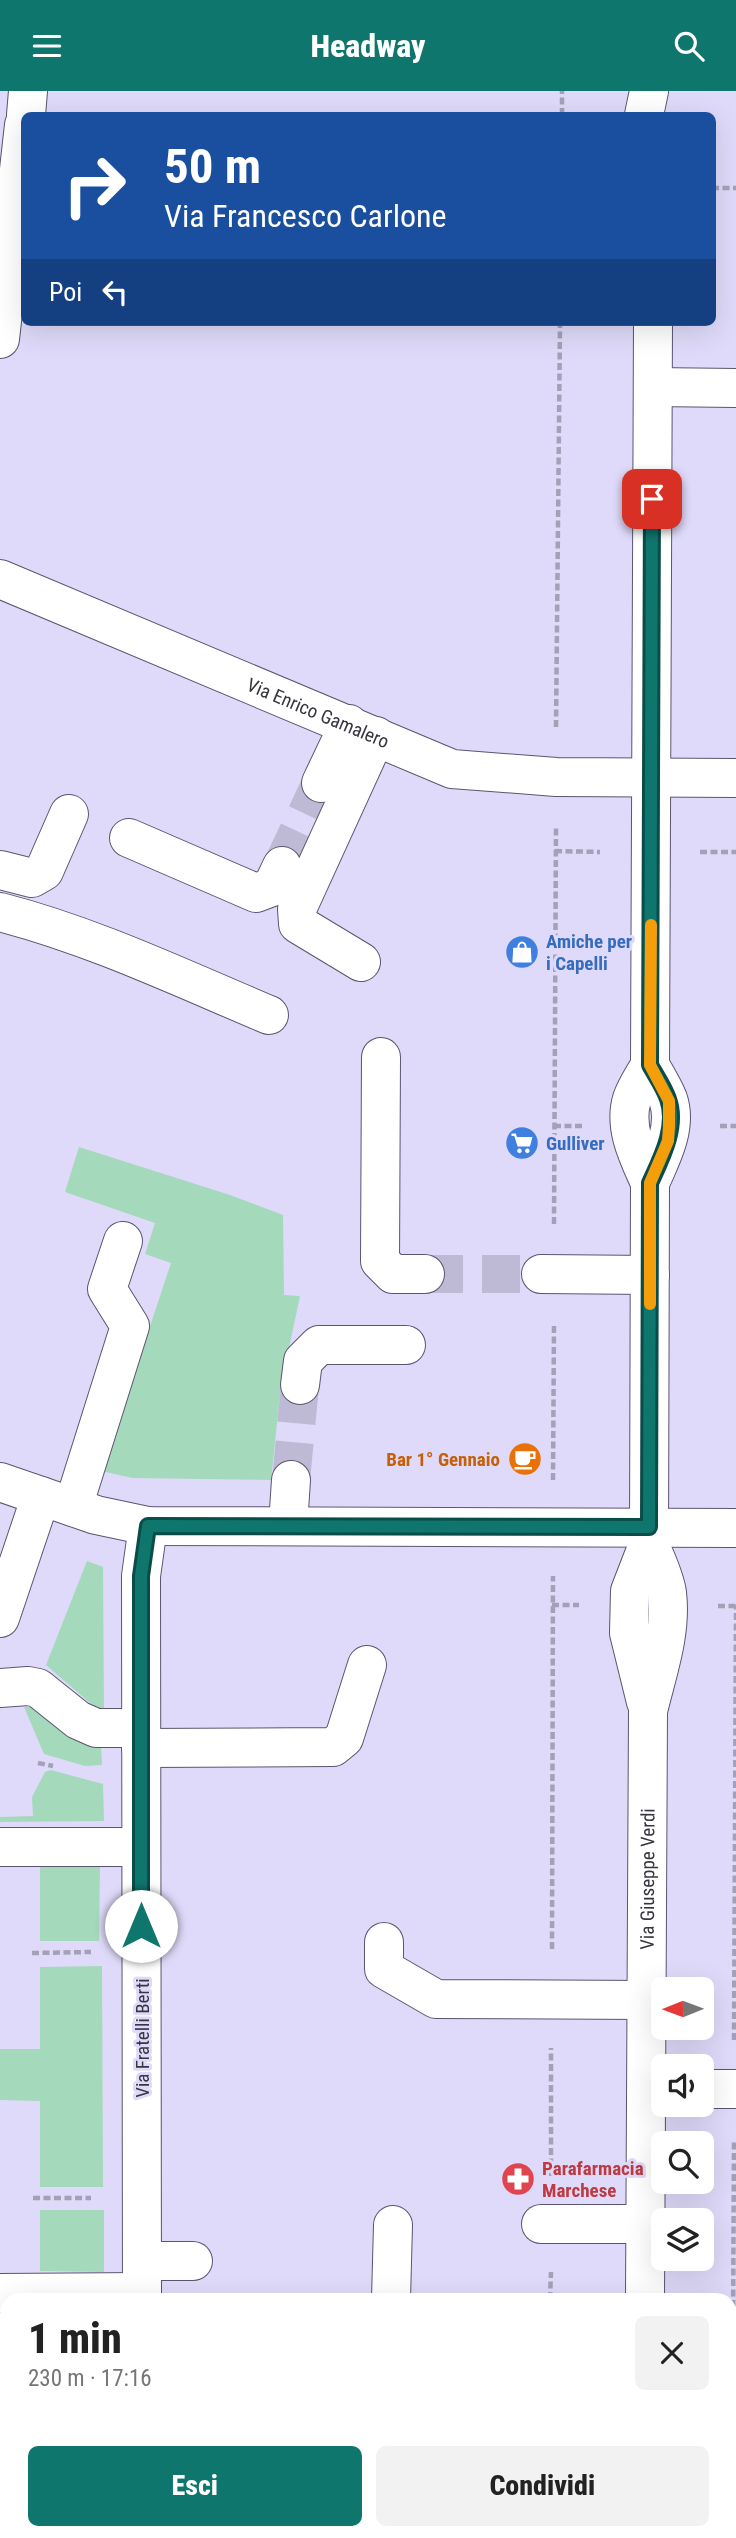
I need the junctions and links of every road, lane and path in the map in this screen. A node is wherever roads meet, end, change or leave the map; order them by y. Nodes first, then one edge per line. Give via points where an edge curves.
1 (28, 91) edge
2 (562, 91) edge
3 (649, 91) edge
4 (658, 91) edge
5 (26, 112) edge
6 (562, 112) edge
7 (645, 112) edge
8 (662, 112) edge
9 (21, 152) edge
10 (716, 188) edge
11 (736, 188) edge
12 (653, 326) edge
13 (0, 339) edge
14 (653, 387) junction
15 (736, 388) edge
16 (0, 579) edge
17 (362, 730) junction
18 (652, 776) junction
19 (736, 778) edge
20 (321, 783) tunnel mouth
21 (69, 814) dead end
22 (129, 838) dead end
23 (282, 866) tunnel mouth
24 (0, 870) edge
25 (0, 912) edge
26 (361, 962) dead end
27 (270, 1015) dead end
28 (381, 1057) dead end
29 (123, 1241) dead end
30 (425, 1274) tunnel mouth
31 (541, 1275) tunnel mouth
32 (650, 1275) junction
33 (406, 1345) dead end
34 (300, 1385) tunnel mouth
35 (291, 1481) tunnel mouth
36 (0, 1482) edge
37 (57, 1502) junction
38 (288, 1525) junction
39 (148, 1526) junction
40 (736, 1528) edge
41 (649, 1535) junction
42 (0, 1618) edge
43 (367, 1665) dead end
44 (0, 1688) edge
45 (141, 1738) junction
46 (0, 1847) edge
47 (141, 1847) junction
48 (384, 1942) dead end
49 (141, 1952) junction
50 (32, 1953) dead end
51 (647, 2000) junction
52 (652, 2054) edge
53 (714, 2089) edge
54 (736, 2089) edge
55 (653, 2117) edge
56 (33, 2198) dead end
57 (142, 2198) junction
58 (541, 2224) dead end
59 (645, 2224) junction
60 (393, 2225) dead end
61 (193, 2261) dead end
62 (142, 2284) edge
63 (0, 2293) edge
64 (391, 2293) edge
65 (645, 2293) edge

1 - 5 street
2 - 6 path
3 - 7 street
4 - 8 street
9 - 13 street
10 - 11 path
12 - 14 street, Via Giuseppe Verdi
14 - 15 street
14 - 18 street, Via Giuseppe Verdi
16 - 17 street, Via Enrico Gamalero
17 - 18 street, Via Enrico Gamalero via 452,769 556,777
17 - 20 street
17 - 26 street via 297,909 298,924
18 - 19 street, Via Enrico Gamalero
18 - 32 street, Via Giuseppe Verdi via 650,1065 632,1100 631,1126 631,1140 650,1183
21 - 24 street via 44,871 32,878
22 - 23 street via 256,893 272,887
25 - 27 street via 93,941
28 - 30 street via 380,1261 393,1274
29 - 37 street via 107,1290 130,1327
31 - 32 street
32 - 41 street, Via Giuseppe Verdi
33 - 34 street via 319,1345 303,1361
35 - 38 street
36 - 37 street
37 - 39 street
37 - 42 street
38 - 39 street
38 - 41 street
39 - 45 street, Via Fratelli Berti via 141,1576
40 - 41 street
41 - 51 street, Via Giuseppe Verdi via 629,1591 629,1633 648,1711
43 - 45 street via 344,1738 333,1747
44 - 45 street via 38,1688 78,1720
45 - 47 street, Via Fratelli Berti
46 - 47 street
47 - 49 street, Via Fratelli Berti
48 - 51 street via 384,1969 436,1999
49 - 50 path
49 - 57 street, Via Fratelli Berti
51 - 52 street, Via Giuseppe Verdi
53 - 54 street
55 - 59 street, Via Giuseppe Verdi
56 - 57 path
57 - 62 street, Via Fratelli Berti
58 - 59 street
59 - 65 street, Via Giuseppe Verdi
60 - 64 street
61 - 62 street
62 - 63 street

